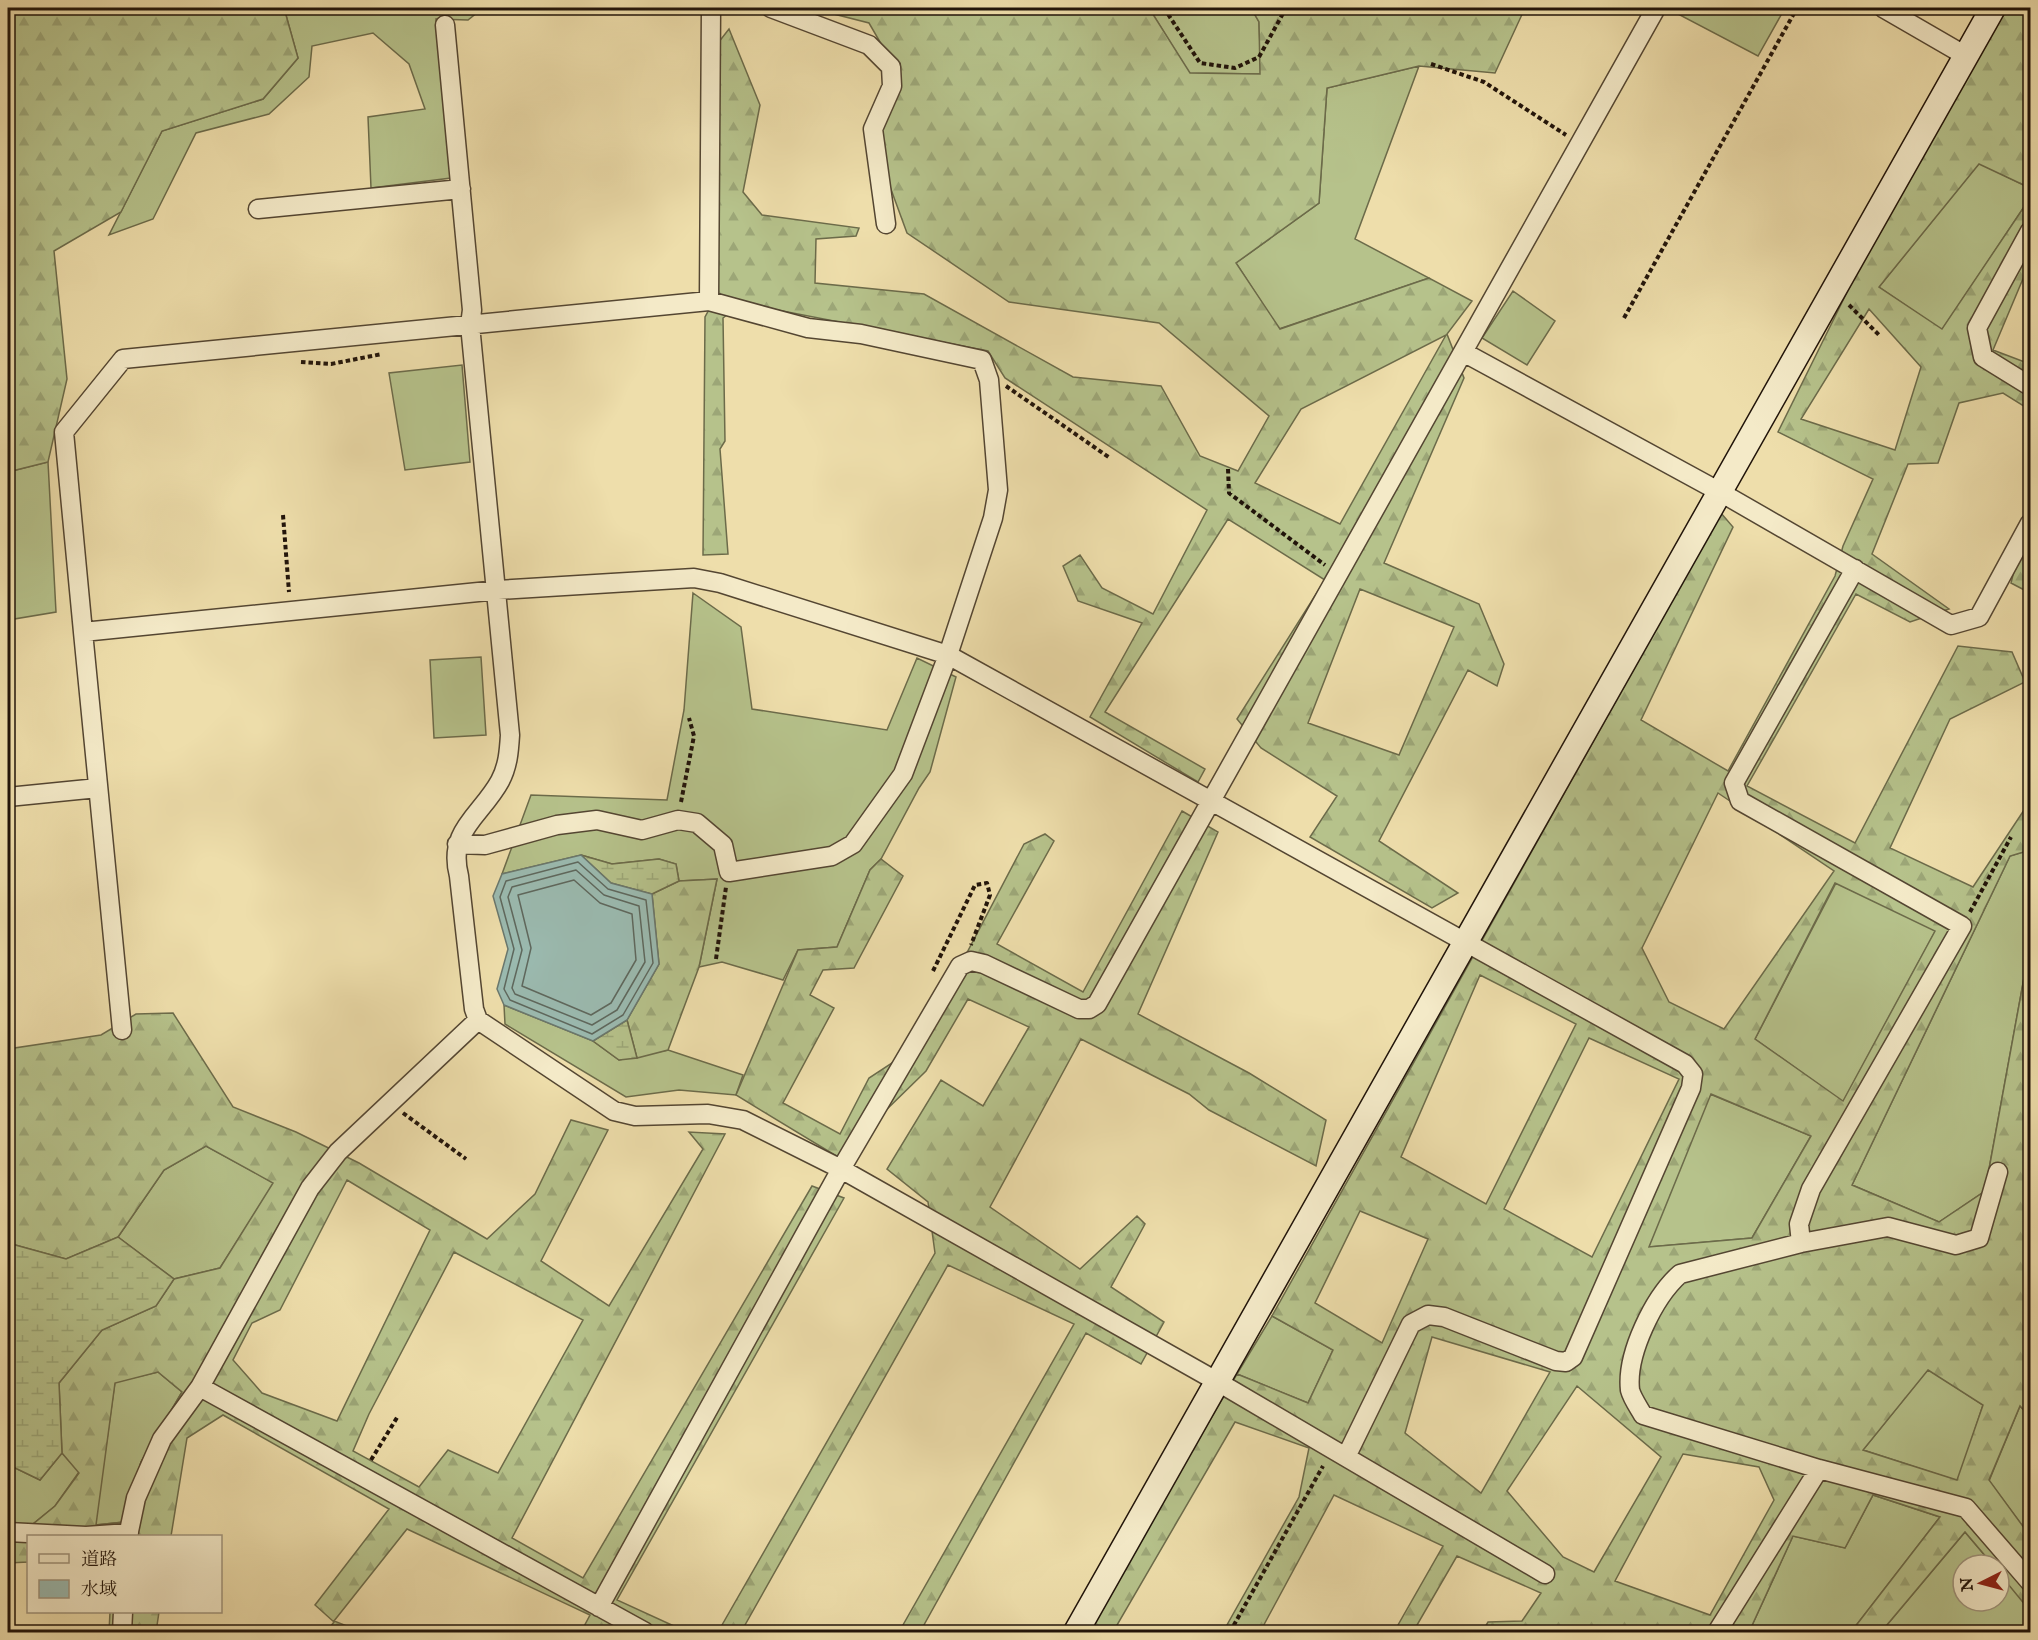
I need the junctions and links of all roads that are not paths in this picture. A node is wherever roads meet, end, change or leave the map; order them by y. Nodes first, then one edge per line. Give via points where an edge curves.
1 (711, 8) edge
2 (771, 8) edge
3 (1656, 8) edge
4 (1883, 8) edge
5 (1993, 8) edge
6 (445, 25) dead end
7 (1966, 56) junction
8 (461, 189) junction
9 (258, 209) dead end
10 (886, 224) dead end
11 (2031, 231) edge
12 (710, 301) junction
13 (470, 325) junction
14 (1463, 352) junction
15 (2031, 386) edge
16 (1720, 492) junction
17 (2031, 524) edge
18 (1855, 569) junction
19 (498, 590) junction
20 (83, 632) junction
21 (948, 655) junction
22 (98, 788) junction
23 (8, 797) edge
24 (1209, 802) junction
25 (457, 844) junction
26 (1466, 942) junction
27 (478, 1020) junction
28 (122, 1030) dead end
29 (841, 1169) junction
30 (1998, 1172) dead end
31 (1801, 1243) junction
32 (1218, 1382) junction
33 (200, 1387) junction
34 (1339, 1453) junction
35 (1819, 1469) junction
36 (8, 1532) edge
37 (66, 1535) edge
38 (129, 1535) edge
39 (1545, 1574) dead end
40 (2031, 1582) edge
41 (598, 1607) junction
42 (123, 1613) edge
43 (122, 1632) edge
44 (645, 1632) edge
45 (1076, 1632) edge
46 (1717, 1632) edge

1 - 12 street
2 - 10 street via 869,45 891,67 892,86 873,129
3 - 14 street
4 - 7 street
5 - 7 street
6 - 8 street
7 - 16 street
8 - 9 street
8 - 13 street
11 - 15 street via 1977,328 1983,357
12 - 13 street
12 - 21 street via 808,328 861,334 982,360 988,380 998,490 993,518
13 - 19 street
13 - 20 street via 123,359 64,432
14 - 16 street
14 - 24 street
16 - 18 street
16 - 26 street
17 - 18 street via 1979,617 1951,625
18 - 31 street via 1734,783 1740,801 1962,926 1811,1189 1799,1224
19 - 20 street
19 - 21 street via 694,579 720,583
19 - 25 street via 510,735 508,762 500,782
20 - 22 street
21 - 24 street
21 - 25 street via 903,774 853,844 832,856 729,872 723,845 697,824 678,820 642,830 597,820 557,825 485,845
22 - 23 street
22 - 28 street
24 - 26 street
24 - 29 street via 1097,1004 1079,1009 984,964 971,961 960,966
25 - 27 street via 455,860
26 - 32 street
26 - 34 street via 1686,1064 1693,1074 1691,1088 1573,1357 1566,1362 1556,1360 1444,1317 1428,1315 1410,1324
27 - 29 street via 614,1111 636,1116 708,1114 743,1120
27 - 33 street via 338,1152 310,1188
29 - 32 street
29 - 41 street
30 - 31 street via 1979,1238 1956,1245 1888,1227
31 - 35 street via 1680,1274 1673,1280 1634,1349 1630,1391 1643,1415
32 - 34 street
32 - 45 street
33 - 38 street via 162,1439 136,1498
33 - 41 street
34 - 39 street
35 - 40 street via 1966,1508
35 - 46 street
36 - 37 street
41 - 44 street
42 - 43 street

